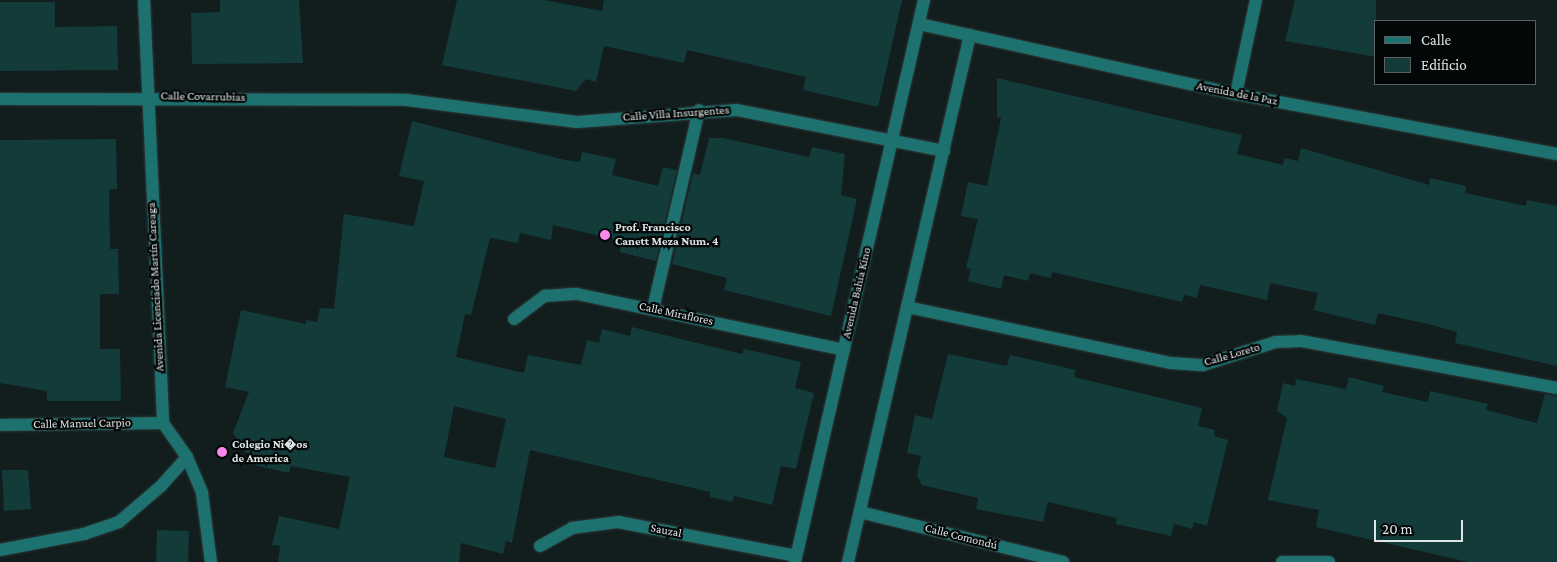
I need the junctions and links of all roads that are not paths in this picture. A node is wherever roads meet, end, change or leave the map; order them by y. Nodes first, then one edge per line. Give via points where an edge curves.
1 (144, 0) edge
2 (924, 0) edge
3 (1256, 0) edge
4 (919, 24) junction
5 (970, 36) junction
6 (1236, 94) junction
7 (146, 97) junction
8 (0, 99) edge
9 (406, 100) joint
10 (699, 110) junction
11 (892, 140) junction
12 (944, 151) junction
13 (1557, 154) edge
14 (907, 307) junction
15 (653, 309) junction
16 (514, 319) dead end
17 (844, 350) junction
18 (1557, 388) edge
19 (163, 423) junction
20 (0, 425) edge
21 (187, 457) junction
22 (860, 512) junction
23 (540, 546) dead end
24 (0, 550) edge
25 (795, 559) edge
26 (212, 562) edge
27 (848, 562) edge
28 (1063, 562) edge
29 (1282, 562) edge
30 (1329, 562) edge

1 - 7 street, Avenida Licenciado Martín Careaga
2 - 4 street, Avenida Bahía Kino
3 - 6 street
4 - 5 street, Avenida de la Paz
4 - 11 street, Avenida Bahía Kino
5 - 6 street, Avenida de la Paz
5 - 12 street
6 - 13 street, Avenida de la Paz
7 - 8 street, Calle Covarrubias
7 - 9 street, Calle Covarrubias
7 - 19 street, Avenida Licenciado Martín Careaga
9 - 10 street, Calle Villa Insurgentes via 577,122
10 - 11 street, Calle Villa Insurgentes via 737,110
10 - 15 street
11 - 12 street, Calle Villa Insurgentes
11 - 17 street, Avenida Bahía Kino
12 - 14 street
14 - 18 street, Calle Loreto via 1171,363 1203,365 1276,342 1301,341
14 - 22 street
15 - 16 street, Calle Miraflores via 577,294 544,296
15 - 17 street, Calle Miraflores
17 - 25 street, Avenida Bahía Kino
19 - 20 street, Calle Manuel Carpio
19 - 21 street
21 - 24 street via 161,486 119,522 84,534
21 - 26 street via 202,493
22 - 27 street
22 - 28 street, Calle Comondú
23 - 25 street, Sauzal via 572,528 618,522
29 - 30 street

